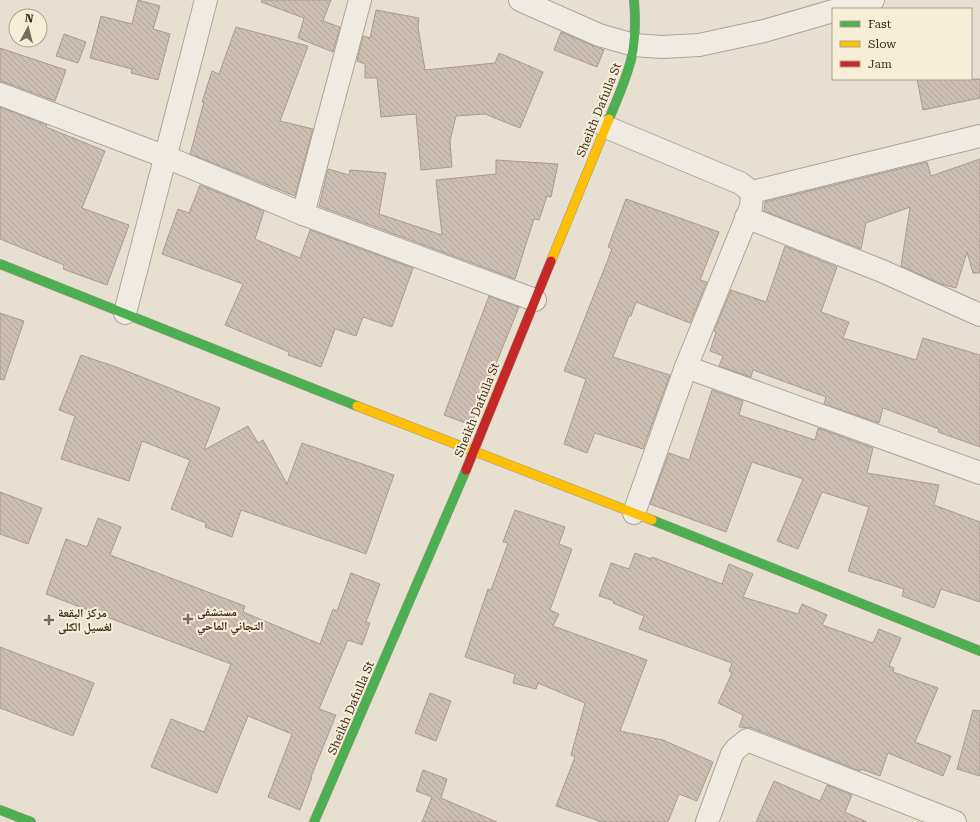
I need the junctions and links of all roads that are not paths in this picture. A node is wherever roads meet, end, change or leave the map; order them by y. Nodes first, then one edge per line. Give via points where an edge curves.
1 (206, 0) edge
2 (360, 0) edge
3 (520, 0) edge
4 (634, 0) edge
5 (873, 0) edge
6 (845, 8) edge
7 (832, 11) edge
8 (634, 45) junction
9 (0, 94) edge
10 (606, 127) junction
11 (980, 136) edge
12 (166, 156) junction
13 (752, 192) junction
14 (304, 214) junction
15 (746, 217) junction
16 (0, 264) edge
17 (535, 300) junction
18 (126, 313) junction
19 (980, 315) edge
20 (686, 367) junction
21 (474, 452) junction
22 (980, 472) edge
23 (634, 513) junction
24 (980, 651) edge
25 (0, 810) edge
26 (30, 822) edge
27 (314, 822) edge
28 (707, 822) edge
29 (955, 822) edge

1 - 12 street
2 - 14 street
3 - 8 street via 599,35
4 - 8 street, Sheikh Dafulla St
5 - 6 street
7 - 8 street via 764,31 699,45
8 - 10 street, Sheikh Dafulla St via 628,72
9 - 12 street
10 - 13 street via 740,182
10 - 17 street, Sheikh Dafulla St
11 - 13 street
12 - 14 street
12 - 18 street
13 - 15 street via 751,207
14 - 17 street
15 - 19 street via 882,271
15 - 20 street
16 - 18 street
17 - 21 street, Sheikh Dafulla St
18 - 21 street
20 - 22 street
20 - 23 street
21 - 23 street
21 - 27 street, Sheikh Dafulla St
23 - 24 street
25 - 26 street
28 - 29 street via 732,754 747,740

